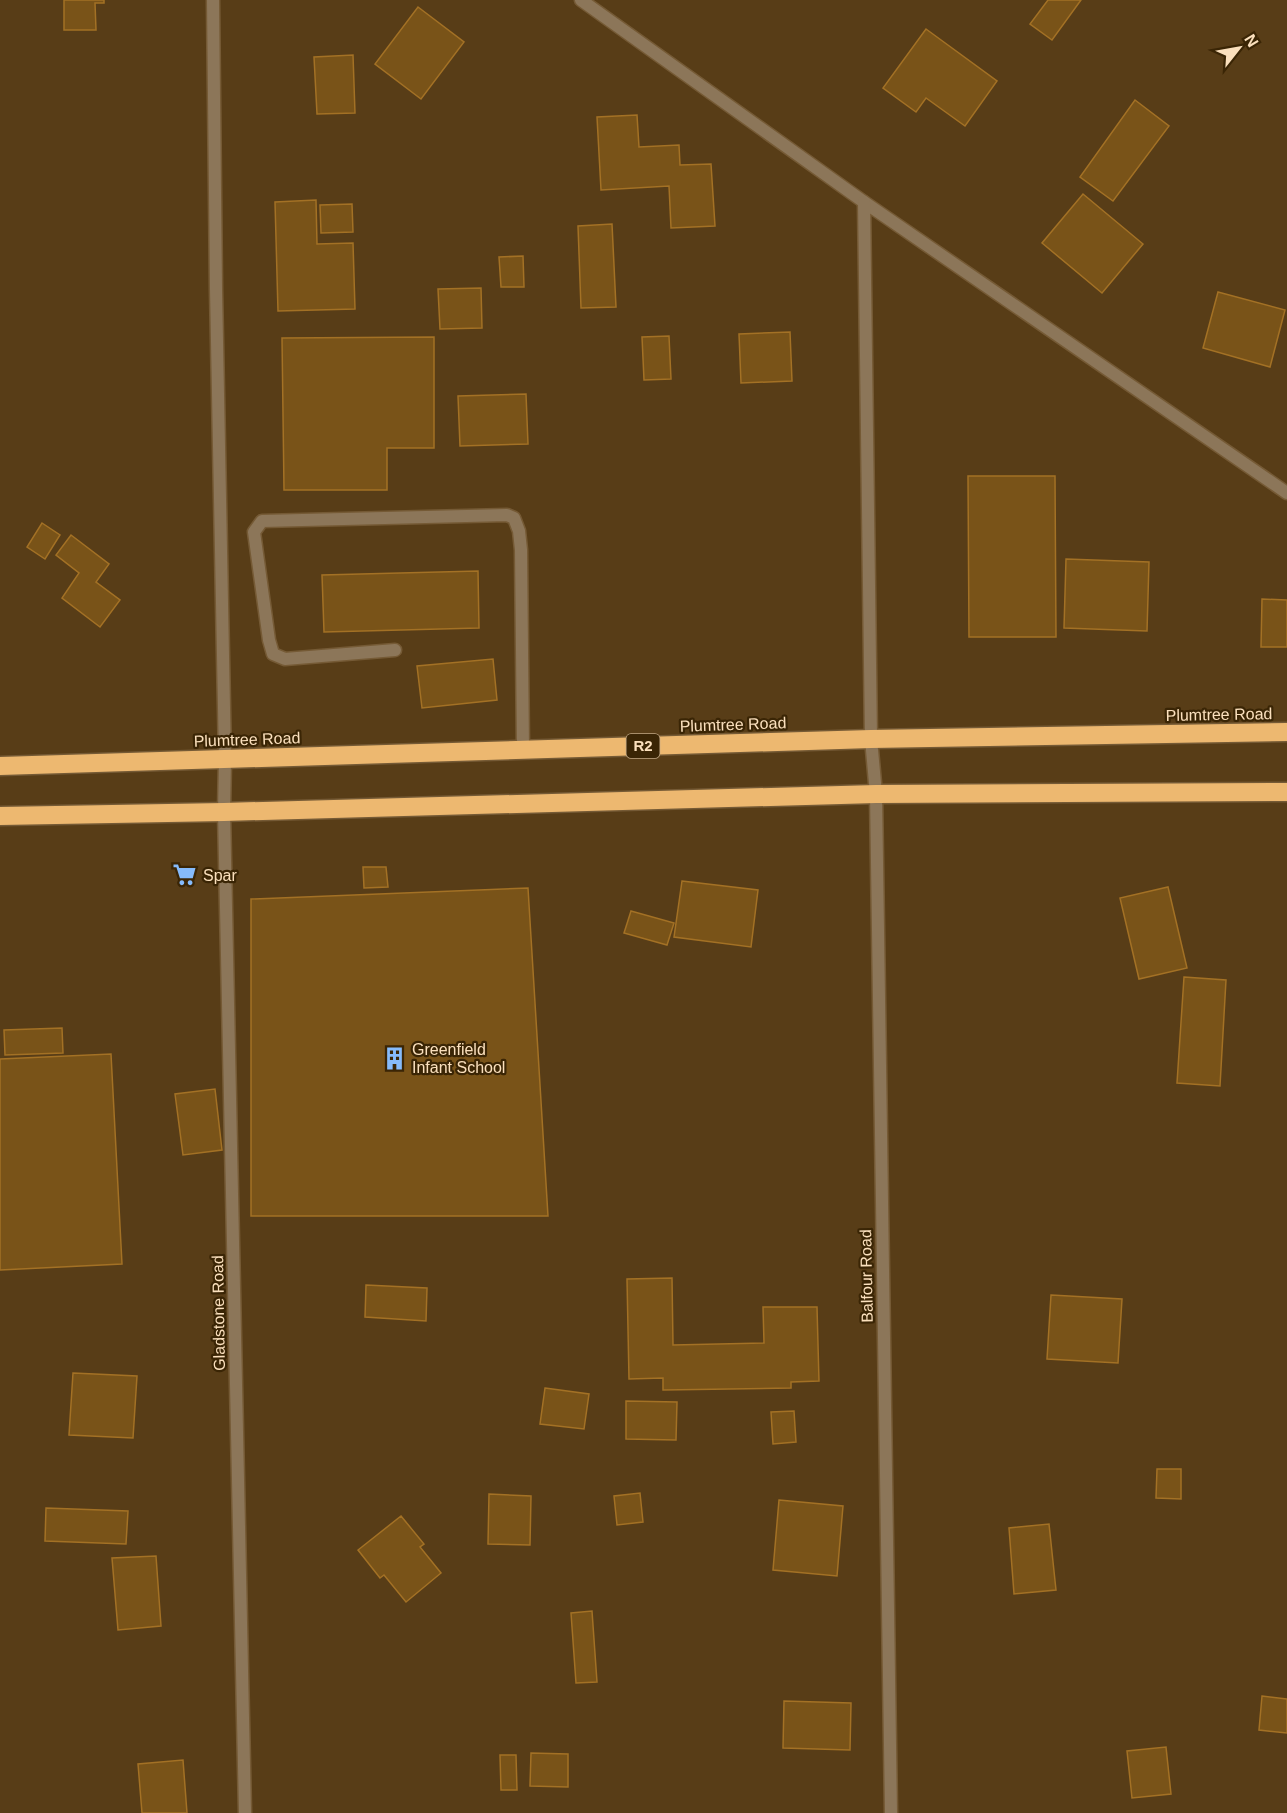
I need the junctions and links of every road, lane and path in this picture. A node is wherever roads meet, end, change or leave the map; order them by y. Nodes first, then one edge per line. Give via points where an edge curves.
1 (213, 0) edge
2 (581, 0) edge
3 (864, 202) junction
4 (1287, 493) edge
5 (395, 650) dead end
6 (1287, 732) edge
7 (871, 739) junction
8 (523, 750) junction
9 (225, 760) junction
10 (0, 766) edge
11 (1287, 792) edge
12 (876, 794) junction
13 (224, 812) junction
14 (0, 816) edge
15 (245, 1813) edge
16 (891, 1813) edge

1 - 9 street, Gladstone Road
2 - 3 street
3 - 4 street
3 - 7 street, Balfour Road
5 - 8 street via 285,659 273,654 254,532 262,520 507,515 514,518 521,550
6 - 7 highway, Plumtree Road / R2
7 - 8 highway, Plumtree Road / R2
7 - 12 street, Balfour Road
8 - 9 highway, Plumtree Road / R2
9 - 10 highway, Plumtree Road / R2
9 - 13 street, Gladstone Road
11 - 12 highway
12 - 13 highway
12 - 16 street, Balfour Road
13 - 14 highway
13 - 15 street, Gladstone Road

